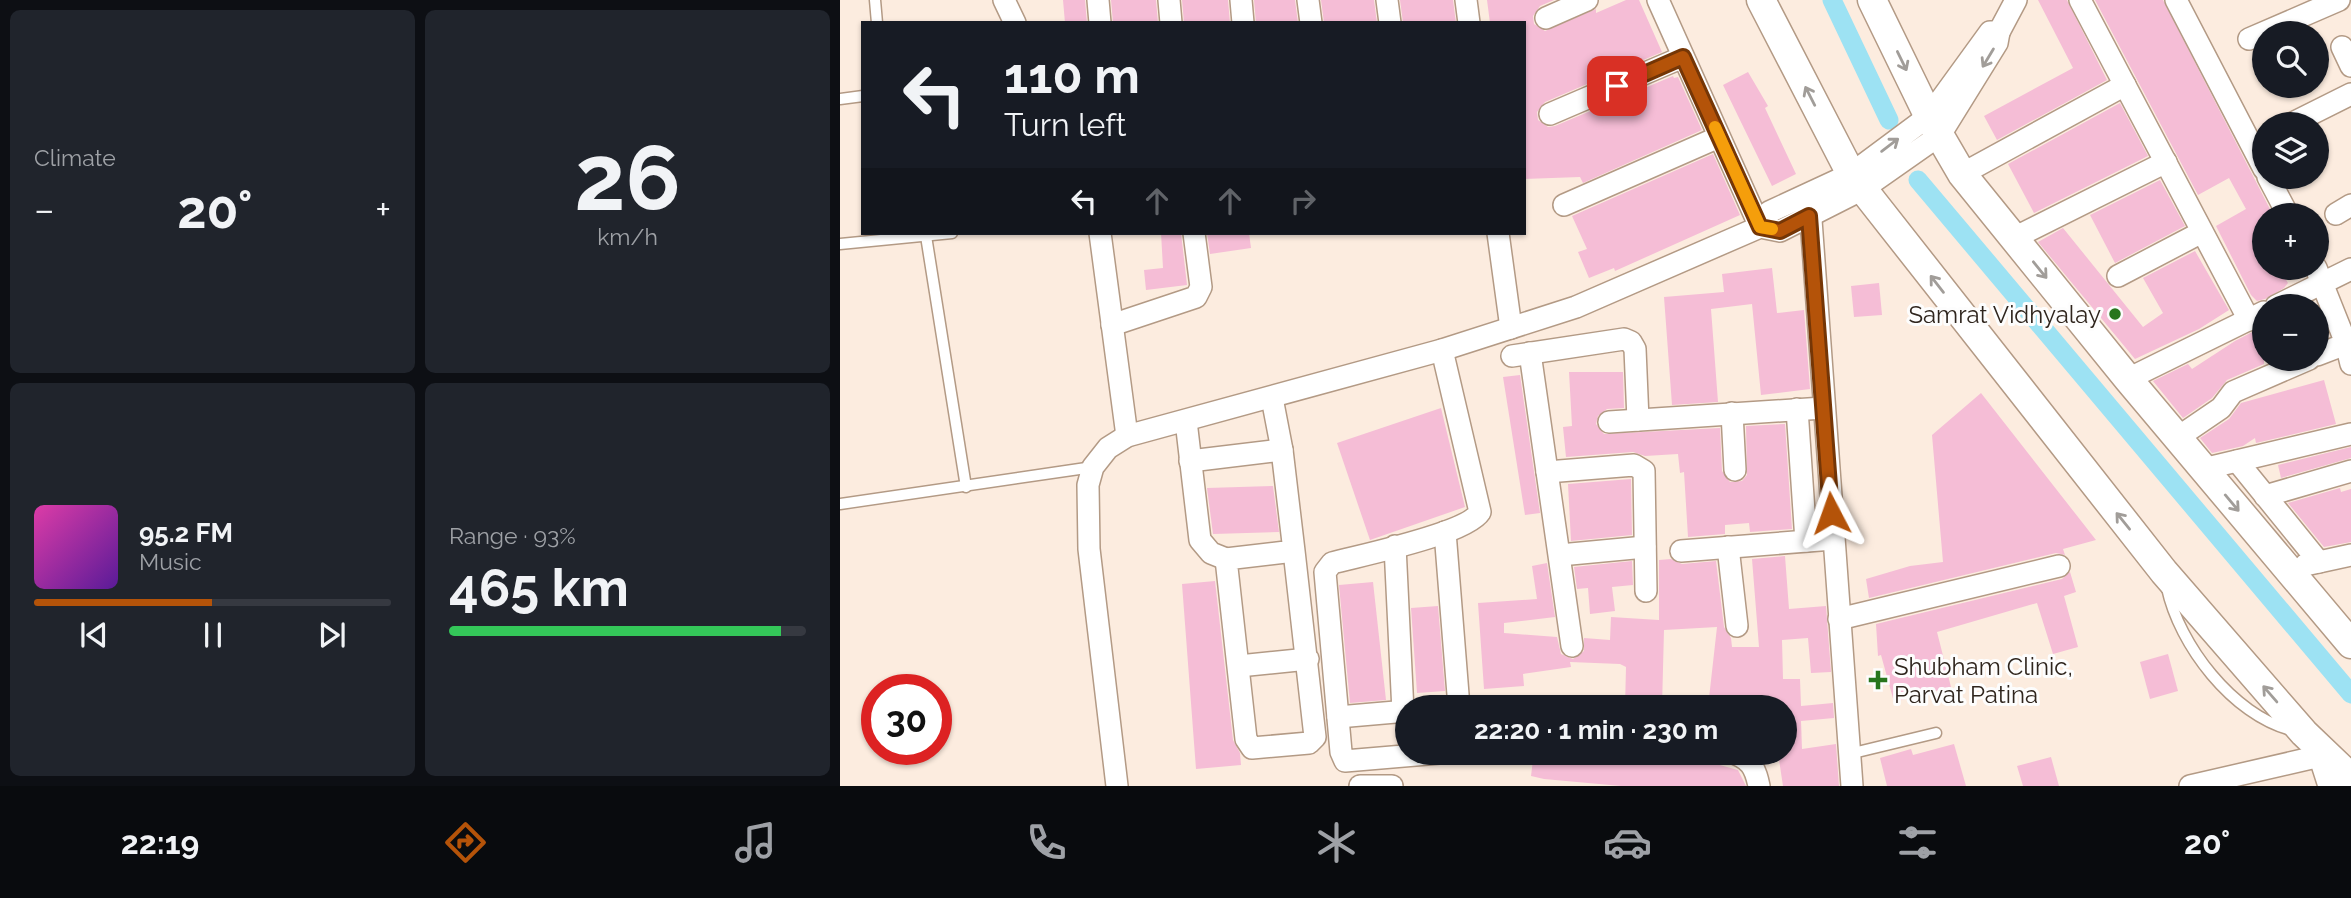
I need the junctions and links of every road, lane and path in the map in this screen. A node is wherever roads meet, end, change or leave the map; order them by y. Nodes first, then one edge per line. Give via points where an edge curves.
1 (875, 0) edge
2 (1003, 0) edge
3 (1098, 0) edge
4 (1169, 0) edge
5 (1241, 0) edge
6 (1308, 0) edge
7 (1387, 0) edge
8 (1466, 0) edge
9 (1587, 0) edge
10 (1658, 0) edge
11 (1761, 0) edge
12 (1872, 0) edge
13 (2016, 0) edge
14 (2080, 0) edge
15 (2176, 0) edge
16 (2336, 1) edge
17 (1546, 18) dead end
18 (877, 21) edge
19 (1014, 21) edge
20 (1100, 21) edge
21 (1171, 21) edge
22 (1243, 21) edge
23 (1311, 21) edge
24 (1390, 21) edge
25 (1469, 21) edge
26 (2249, 38) dead end
27 (1683, 57) junction
28 (2125, 85) junction
29 (2351, 94) edge
30 (861, 96) edge
31 (840, 99) edge
32 (2315, 112) edge
33 (1550, 114) dead end
34 (1934, 126) junction
35 (1720, 137) junction
36 (2252, 146) edge
37 (2166, 162) junction
38 (1962, 173) junction
39 (1857, 182) junction
40 (1811, 194) junction
41 (1564, 205) dead end
42 (1809, 216) junction
43 (1760, 227) junction
44 (2202, 232) junction
45 (935, 235) edge
46 (1100, 235) edge
47 (1110, 235) edge
48 (1195, 235) edge
49 (1498, 235) edge
50 (901, 236) edge
51 (926, 236) junction
52 (2014, 238) junction
53 (840, 244) edge
54 (1104, 262) junction
55 (2351, 269) edge
56 (2329, 273) edge
57 (2118, 276) dead end
58 (2313, 280) edge
59 (2322, 280) edge
60 (2293, 294) edge
61 (2252, 308) edge
62 (1553, 314) junction
63 (2252, 318) edge
64 (1112, 325) junction
65 (1511, 328) junction
66 (2349, 342) edge
67 (1560, 348) junction
68 (1442, 350) junction
69 (2329, 350) edge
70 (2351, 364) edge
71 (2281, 371) edge
72 (2128, 379) junction
73 (1272, 398) junction
74 (1823, 408) junction
75 (1797, 410) junction
76 (1732, 413) junction
77 (1638, 420) junction
78 (1186, 421) junction
79 (1609, 422) dead end
80 (2351, 434) edge
81 (1127, 436) junction
82 (2177, 438) junction
83 (1282, 450) junction
84 (1190, 461) junction
85 (2237, 461) junction
86 (1093, 467) junction
87 (2203, 469) junction
88 (1735, 470) dead end
89 (2351, 471) edge
90 (1546, 472) junction
91 (966, 487) junction
92 (2265, 496) junction
93 (840, 503) edge
94 (1445, 532) junction
95 (1833, 539) junction
96 (1806, 541) junction
97 (1395, 546) junction
98 (1645, 547) junction
99 (1728, 547) junction
100 (1294, 551) junction
101 (1681, 551) dead end
102 (1560, 555) junction
103 (2351, 555) edge
104 (1226, 559) junction
105 (2319, 562) junction
106 (2059, 566) dead end
107 (2287, 568) junction
108 (1646, 591) dead end
109 (1839, 619) junction
110 (1737, 626) dead end
111 (2351, 644) edge
112 (1572, 646) dead end
113 (1308, 659) junction
114 (1239, 666) junction
115 (1404, 695) edge
116 (1458, 695) edge
117 (1395, 712) edge
118 (1338, 717) junction
119 (1936, 733) dead end
120 (1849, 754) junction
121 (2325, 756) junction
122 (1395, 757) edge
123 (1753, 765) edge
124 (2351, 779) edge
125 (1117, 786) edge
126 (1360, 786) edge
127 (1392, 786) edge
128 (1759, 786) edge
129 (1852, 786) edge
130 (2190, 786) edge
131 (2329, 786) edge

1 - 18 lane
2 - 19 street
3 - 20 street
4 - 21 street
5 - 22 street
6 - 23 street
7 - 24 street
8 - 25 street
9 - 17 street
10 - 27 street
39 -> 11 main road
12 -> 34 main road
13 - 34 street via 1999,32 1990,32
14 - 28 street
15 - 36 street
16 - 26 street
27 - 33 street
27 - 35 street
28 - 37 street
28 - 38 street
29 - 32 street
30 - 31 lane
34 - 38 main road
34 - 39 street
35 - 41 street
35 - 43 street
37 - 44 street
37 - 52 street
38 - 52 main road
39 - 40 street
39 - 42 street
121 -> 39 main road via 2164,572
40 - 42 street
40 - 43 street via 1769,212
42 - 43 street via 1780,231
42 - 74 street
43 - 62 street
44 - 57 street
44 - 61 street
45 - 51 lane
46 - 54 street
47 - 54 street
48 - 64 street via 1201,287 1196,298
49 - 65 street
50 - 51 lane
50 - 53 lane
51 - 91 lane
52 -> 72 main road
54 - 64 street
55 - 56 street
58 - 60 street
59 - 66 street
62 - 65 street
62 - 67 street
63 - 72 street
64 - 81 street
65 - 68 street
66 - 69 street
66 - 70 street
67 - 77 street via 1624,339 1631,342 1636,349
67 - 90 street via 1521,354
68 - 73 street
68 - 94 street via 1480,503 1475,519
71 - 82 street via 2233,392 2221,408
72 - 82 main road
73 - 78 street
73 - 83 street
74 - 75 street
74 - 95 street
75 - 76 street
75 - 96 street
76 - 77 street
76 - 88 street
77 - 79 street
78 - 81 street
78 - 84 street
80 - 85 street
81 - 86 street via 1108,448
82 - 87 main road
83 - 84 street
83 - 100 street
84 - 104 street via 1200,540 1211,553
85 - 87 street
85 - 92 street
86 - 91 lane
86 - 125 street via 1088,485 1089,549
87 -> 107 main road
89 - 92 street
90 - 98 street via 1640,466 1646,477
90 - 102 street
91 - 93 lane
92 - 105 street
94 - 97 street
94 - 116 street
95 - 96 street
95 - 109 street
96 - 99 street
97 - 115 street
97 - 118 street via 1332,563 1326,569
98 - 102 street
98 - 108 street
99 - 101 street
99 - 110 street
100 - 104 street
100 - 113 street
102 - 112 street
103 - 105 street
104 - 114 street
105 - 107 street
106 - 109 street
107 - 111 main road
109 - 120 street
113 - 114 street
113 - 114 street via 1316,732 1309,743 1249,746
117 - 118 street
118 - 122 street via 1345,761
119 - 120 lane
120 - 129 street
121 - 124 main road
121 - 130 street
121 - 131 street
123 - 128 street
126 - 127 street

